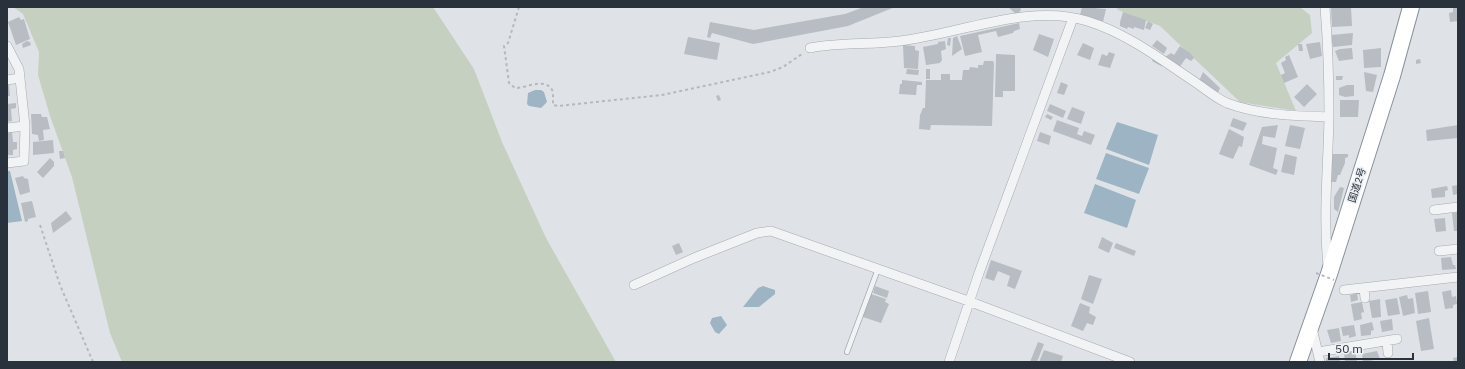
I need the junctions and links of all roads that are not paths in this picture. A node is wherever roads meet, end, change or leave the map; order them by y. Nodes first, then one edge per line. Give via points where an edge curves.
1 (1325, 7) edge
2 (1411, 7) edge
3 (1073, 18) junction
4 (7, 46) edge
5 (810, 48) road end
6 (20, 78) junction
7 (7, 80) edge
8 (1329, 117) junction
9 (24, 126) junction
10 (7, 128) edge
11 (7, 163) edge
12 (1458, 207) edge
13 (1434, 210) dead end
14 (1458, 249) edge
15 (1439, 251) dead end
16 (878, 269) junction
17 (1326, 276) junction
18 (1458, 277) edge
19 (634, 285) dead end
20 (1364, 288) junction
21 (1344, 290) dead end
22 (1365, 298) dead end
23 (971, 302) junction
24 (1311, 327) junction
25 (1397, 339) dead end
26 (1386, 341) junction
27 (847, 352) dead end
28 (1318, 352) junction
29 (1388, 353) dead end
30 (949, 362) edge
31 (1130, 362) edge
32 (1298, 362) edge
33 (1320, 362) edge

1 - 8 street
2 - 17 highway, 国道2号 via 1392,76
3 - 5 street via 1048,15 1019,18 899,41
3 - 8 street via 1129,38 1226,103 1249,110
3 - 23 street
4 - 6 street via 19,69
6 - 7 street
6 - 9 street
8 - 17 street
9 - 10 street
9 - 11 street via 24,161
12 - 13 street
14 - 15 street
16 - 19 street via 771,231 757,233
16 - 23 street
16 - 27 lane
17 - 24 highway, 国道2号
18 - 20 street
20 - 21 street
20 - 22 street
23 - 30 street
23 - 31 street
24 - 28 street
24 - 32 highway, 国道2号
25 - 26 street
26 - 28 street
26 - 29 street
28 - 33 street

